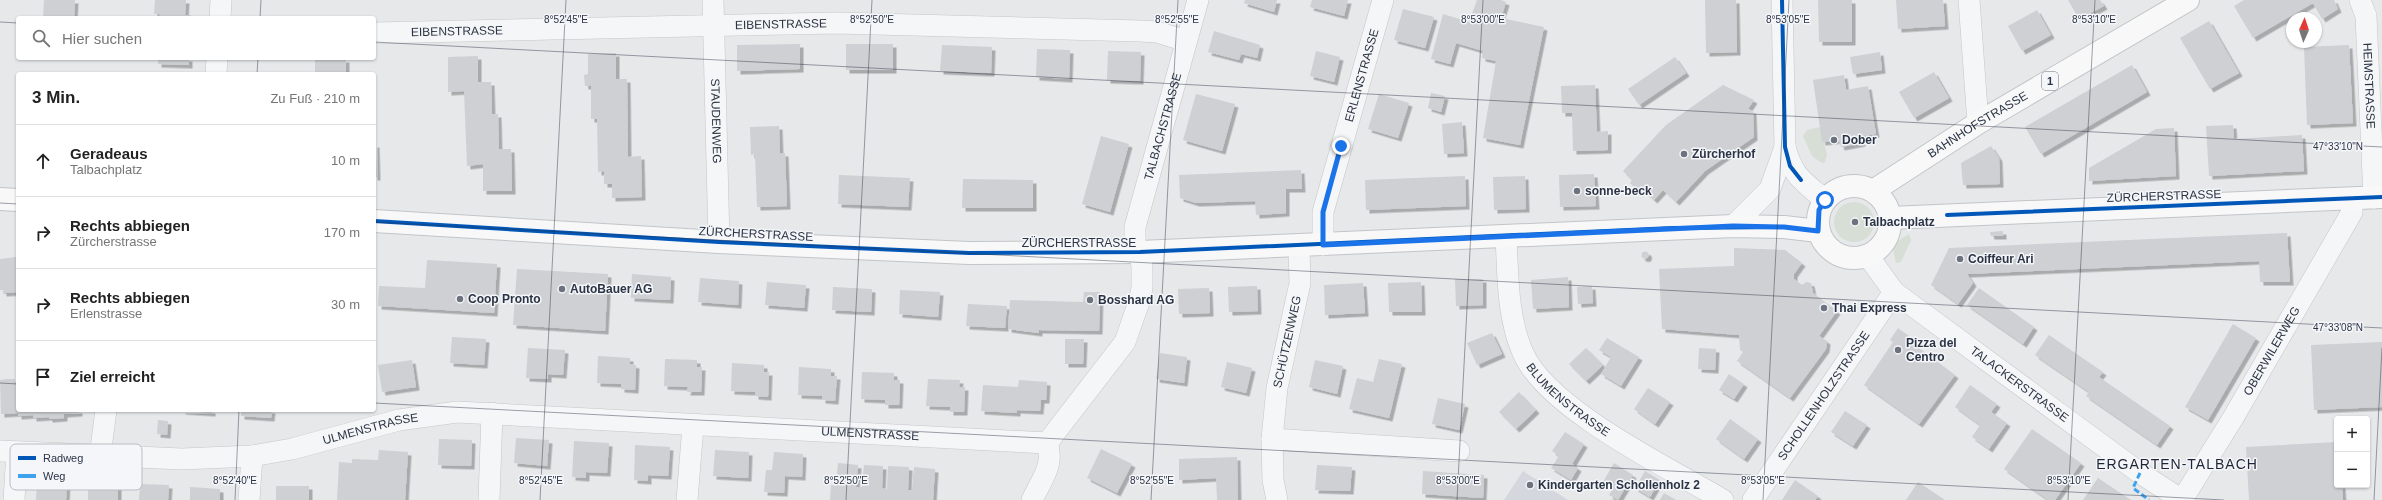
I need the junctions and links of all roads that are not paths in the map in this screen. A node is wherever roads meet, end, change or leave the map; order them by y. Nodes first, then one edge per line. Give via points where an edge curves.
1 (221, 0) edge
2 (713, 0) edge
3 (1198, 0) edge
4 (1383, 0) edge
5 (1782, 0) edge
6 (1969, 0) edge
7 (2188, 0) edge
8 (2369, 10) edge
9 (220, 16) edge
10 (714, 25) junction
11 (376, 33) edge
12 (1186, 41) junction
13 (217, 60) edge
14 (216, 72) edge
15 (1978, 123) junction
16 (1785, 147) junction
17 (1873, 191) junction
18 (2378, 197) edge
19 (0, 199) edge
20 (2352, 199) junction
21 (16, 200) edge
22 (1825, 200) junction
23 (1890, 218) junction
24 (376, 221) edge
25 (1733, 226) junction
26 (1818, 231) junction
27 (1506, 236) junction
28 (719, 242) junction
29 (1323, 245) junction
30 (1299, 246) junction
31 (1140, 252) junction
32 (1868, 256) junction
33 (1894, 292) junction
34 (106, 412) edge
35 (492, 413) junction
36 (693, 426) junction
37 (1272, 439) junction
38 (1047, 443) junction
39 (102, 444) edge
40 (1459, 451) dead end
41 (252, 456) junction
42 (142, 458) edge
43 (13, 490) edge
44 (14, 500) edge
45 (249, 500) edge
46 (489, 500) edge
47 (687, 500) edge
48 (1032, 500) edge
49 (1277, 500) edge
50 (1723, 500) edge
51 (1753, 500) edge
52 (2182, 500) edge

1 - 9 street
2 - 10 street, STAUDENWEG
3 - 12 street, TALBACHSTRASSE
4 - 29 street, ERLENSTRASSE via 1323,212
5 - 16 street
6 - 15 street
7 - 15 main road, BAHNHOFSTRASSE / 1
8 - 18 street, HEIMSTRASSE
10 - 11 street, EIBENSTRASSE
10 - 12 street, EIBENSTRASSE via 876,23 1140,31 1156,32
10 - 28 street, STAUDENWEG
12 - 31 street, TALBACHSTRASSE via 1136,219 1135,243
13 - 14 street
15 - 17 main road, BAHNHOFSTRASSE / 1
16 - 22 street via 1790,166 1801,180
16 - 25 street via 1770,189
17 - 22 main road via 1852,186 1837,190
17 - 23 main road via 1881,198
18 - 20 main road, ZÜRCHERSTRASSE
19 - 21 main road
20 - 23 main road, ZÜRCHERSTRASSE
20 - 52 street, OBERWILERWEG via 2352,212 2239,408
22 - 26 main road via 1819,210
23 - 32 main road via 1890,230 1885,241 1878,250
24 - 28 main road, ZÜRCHERSTRASSE
25 - 26 main road, ZÜRCHERSTRASSE
25 - 27 main road, ZÜRCHERSTRASSE
26 - 32 main road via 1823,242 1837,254 1855,259
27 - 29 main road, ZÜRCHERSTRASSE
27 - 50 street, BLUMENSTRASSE via 1513,325 1523,354 1542,381 1573,410
28 - 31 main road, ZÜRCHERSTRASSE via 969,253
29 - 30 main road, ZÜRCHERSTRASSE
30 - 31 main road, ZÜRCHERSTRASSE
30 - 37 street, SCHÜTZENWEG via 1300,283 1277,388
31 - 38 street via 1140,299 1125,342
32 - 33 street, TALACKERSTRASSE
33 - 51 street, SCHOLLENHOLZSTRASSE
33 - 52 street, TALACKERSTRASSE via 2140,473
34 - 39 street
35 - 36 street, ULMENSTRASSE
35 - 41 street, ULMENSTRASSE via 457,412 399,420 292,449
35 - 46 street
36 - 38 street, ULMENSTRASSE
36 - 47 street
37 - 40 street
37 - 49 street, SCHÜTZENWEG via 1273,480
38 - 48 street via 1050,452 1049,464
41 - 42 street, ULMENSTRASSE via 182,459
41 - 45 street
43 - 44 street, ULMENSTRASSE

